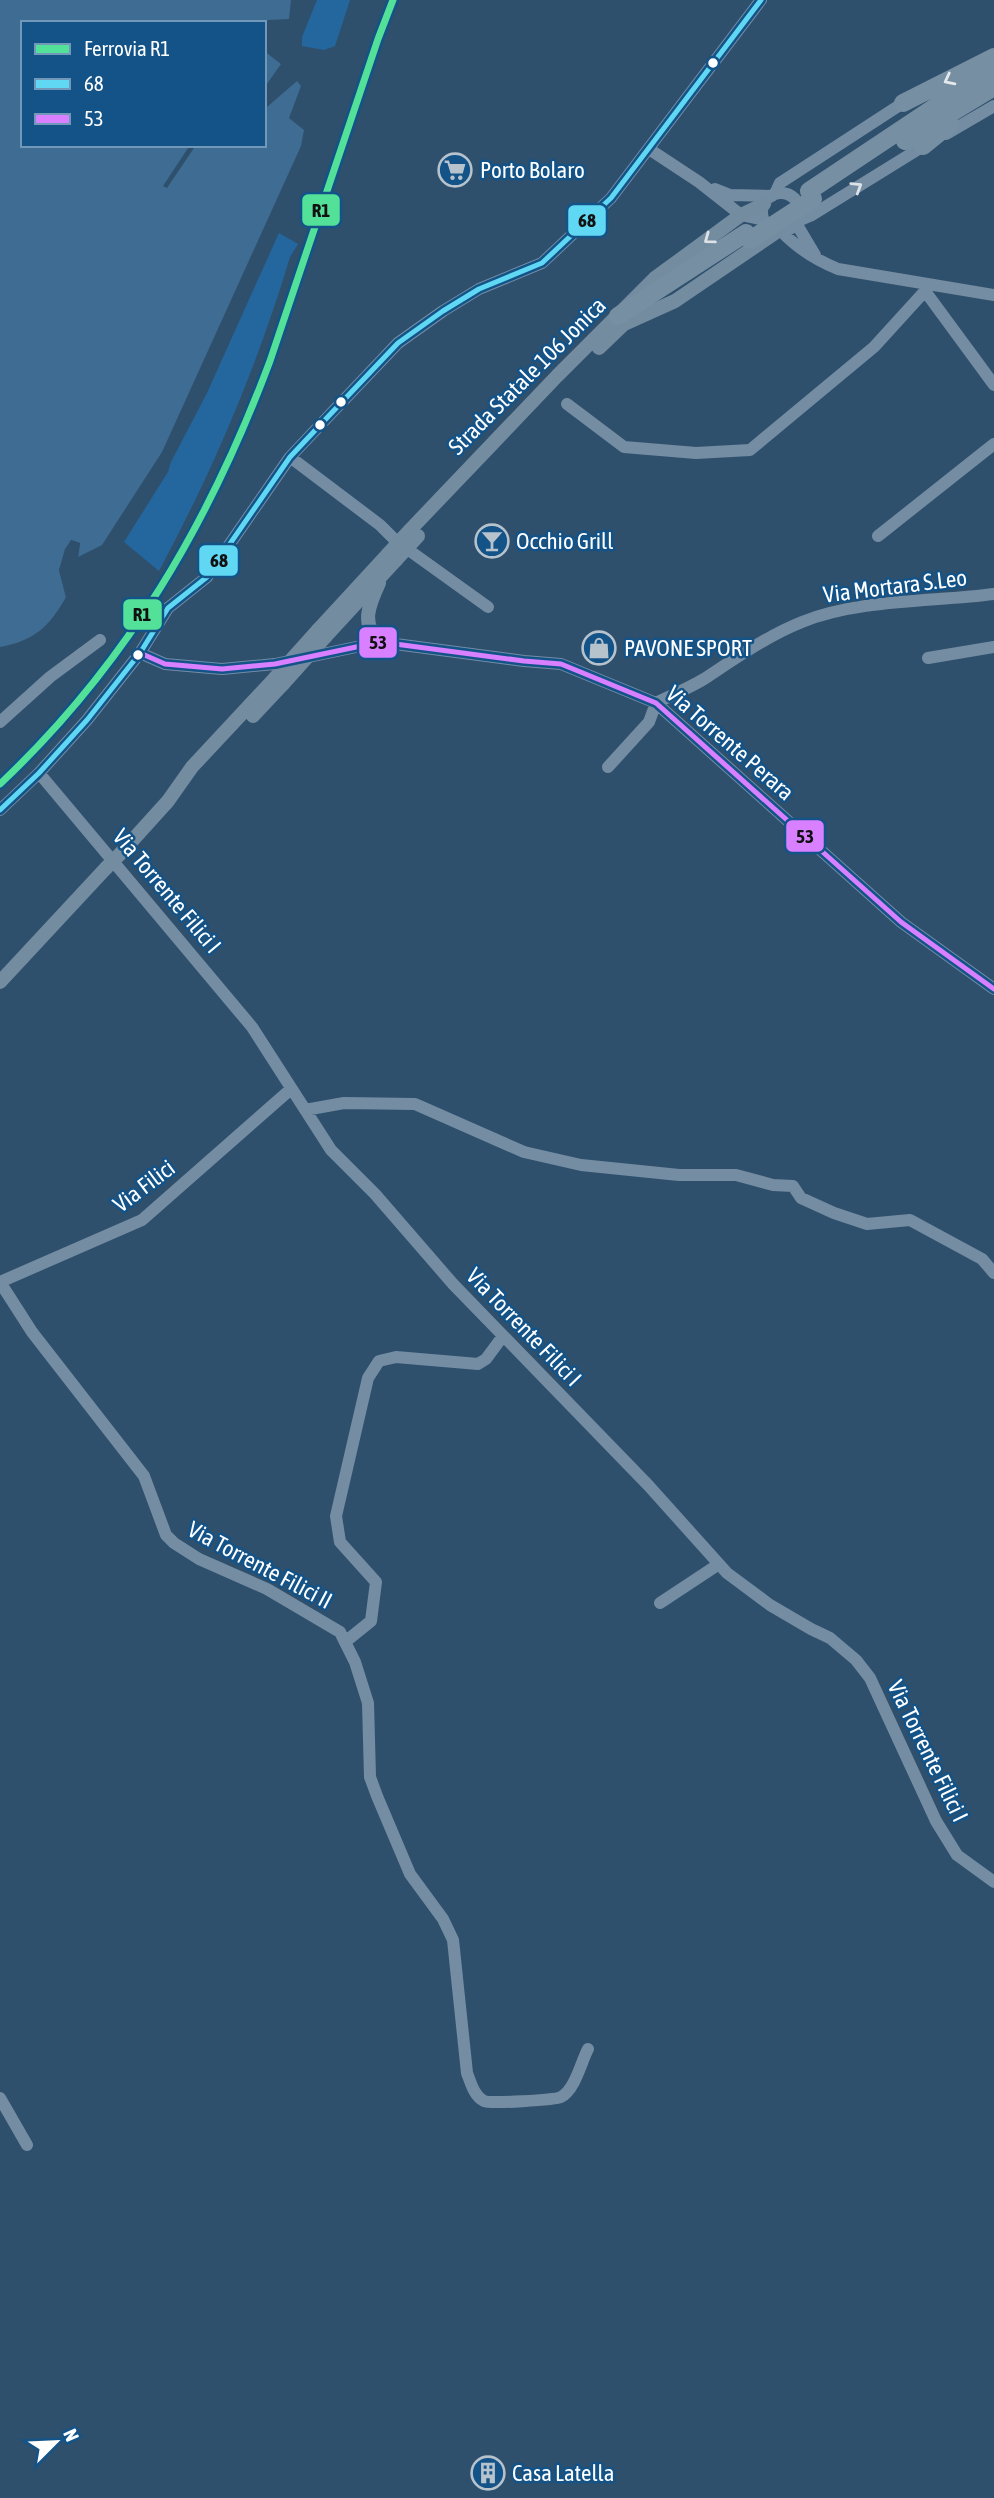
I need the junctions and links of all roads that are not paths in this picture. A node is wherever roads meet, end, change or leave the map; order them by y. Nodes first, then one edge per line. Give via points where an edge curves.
1 (761, 0) edge
2 (994, 57) edge
3 (993, 89) edge
4 (903, 103) joint
5 (923, 146) joint
6 (649, 149) junction
7 (699, 182) junction
8 (770, 198) junction
9 (764, 220) junction
10 (797, 222) junction
11 (746, 229) junction
12 (779, 231) junction
13 (819, 261) junction
14 (926, 288) junction
15 (994, 295) edge
16 (621, 320) junction
17 (994, 385) edge
18 (567, 404) dead end
19 (994, 444) edge
20 (290, 457) junction
21 (878, 536) dead end
22 (393, 551) junction
23 (410, 551) dead end
24 (385, 573) junction
25 (994, 594) edge
26 (488, 607) dead end
27 (322, 633) junction
28 (376, 638) junction
29 (100, 640) dead end
30 (994, 647) edge
31 (140, 653) junction
32 (928, 658) dead end
33 (656, 703) junction
34 (0, 722) edge
35 (608, 767) dead end
36 (39, 773) junction
37 (0, 810) edge
38 (0, 982) edge
39 (994, 989) edge
40 (291, 1089) junction
41 (305, 1110) junction
42 (994, 1273) edge
43 (0, 1282) edge
44 (503, 1336) junction
45 (719, 1564) junction
46 (660, 1604) dead end
47 (345, 1642) junction
48 (994, 1882) edge
49 (588, 2049) dead end
50 (0, 2098) edge
51 (27, 2145) dead end

1 - 6 street
2 -> 4 highway
3 - 5 highway
3 - 11 highway, Strada Statale 106 Jonica via 962,89 811,195
4 - 8 street via 780,183
10 -> 5 street
6 - 7 street
6 - 20 street via 611,198 542,263 479,289 398,343
7 - 8 street via 730,195
7 - 11 street
8 - 9 street
8 - 10 street via 788,195 795,200 800,212
8 - 11 main road
9 - 11 street
9 - 12 street
10 - 12 street
10 - 13 street
11 - 16 highway, Strada Statale 106 Jonica
12 - 13 street
12 - 16 main road via 675,301
13 - 14 street
14 - 15 street
14 - 17 street
14 - 18 street via 874,347 750,450 696,453 624,447
16 - 22 main road, Strada Statale 106 Jonica, bridge via 556,376
19 - 21 street
20 - 22 street via 380,525
20 - 31 street via 207,577 168,608
22 - 24 main road, Strada Statale 106 Jonica
22 - 27 main road, Strada Statale 106 Jonica
23 - 26 street
24 - 27 main road, Strada Statale 106 Jonica
24 - 28 main road via 369,611 368,623
25 - 33 street, Via Mortara S.Leo via 831,612 774,635
27 - 38 main road, Strada Statale 106 Jonica, bridge via 192,767 121,853
28 - 31 street, Via Torrente Perara via 275,664 222,669 165,664
28 - 33 street, Via Torrente Perara via 561,663
29 - 34 street
30 - 32 street
31 - 36 street
33 - 35 street via 649,722
33 - 39 street, Via Torrente Perara via 901,922
36 - 37 street
36 - 40 street, Via Torrente Filici I via 252,1027
40 - 41 street, Via Torrente Filici I
40 - 43 street, Via Filici via 142,1220
41 - 42 street via 344,1103 415,1104 524,1152 581,1165 679,1175 736,1175 793,1186 801,1198 867,1224 910,1220 982,1259
41 - 44 street, Via Torrente Filici I via 331,1150
43 - 47 street, Via Torrente Filici II via 144,1476 166,1535 199,1559 277,1595 340,1632
44 - 45 street, Via Torrente Filici I
44 - 47 street via 478,1364 396,1357 379,1361 368,1378 336,1516 340,1542 376,1582 371,1620
45 - 46 street
45 - 48 street, Via Torrente Filici I via 770,1605 830,1638 856,1660 870,1678 957,1856
47 - 49 street, Via Torrente Filici II via 368,1703 370,1777 410,1874 453,1940 472,2087 483,2101 493,2104 552,2100 569,2089
50 - 51 street

